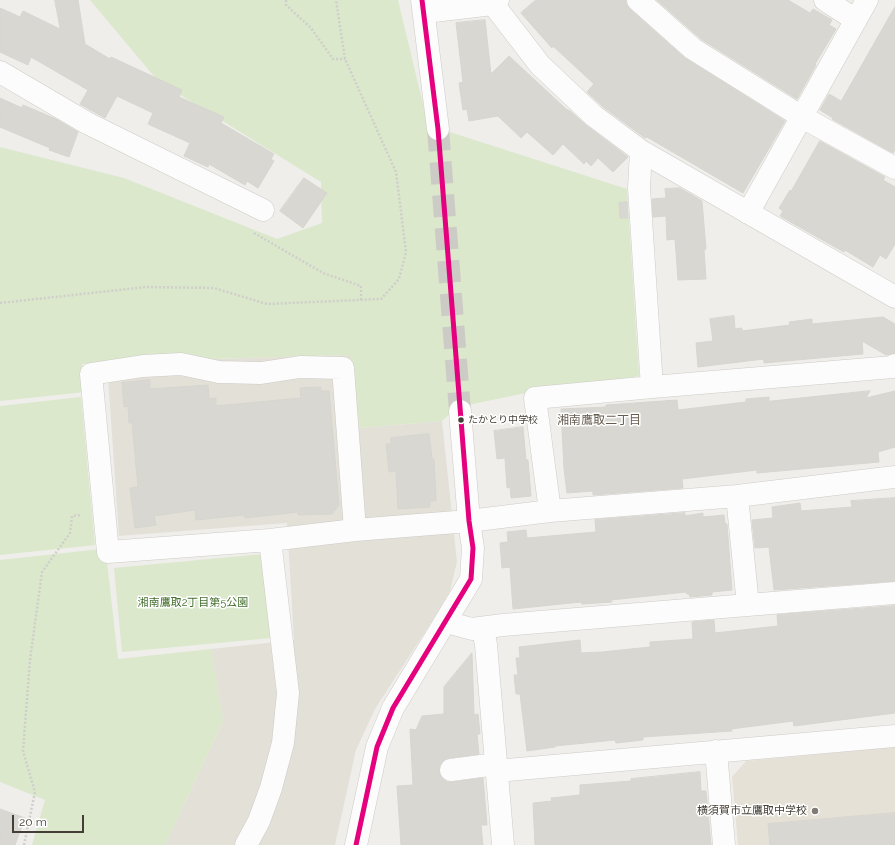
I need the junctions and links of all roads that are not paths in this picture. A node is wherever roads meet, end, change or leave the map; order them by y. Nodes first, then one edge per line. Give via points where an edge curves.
1 (638, 0) edge
2 (825, 0) edge
3 (867, 0) edge
4 (495, 2) edge
5 (424, 6) edge
6 (856, 20) junction
7 (0, 72) edge
8 (802, 117) junction
9 (438, 129) tunnel mouth
10 (641, 151) junction
11 (895, 168) edge
12 (263, 210) dead end
13 (748, 214) junction
14 (895, 297) edge
15 (895, 365) edge
16 (652, 387) junction
17 (460, 411) tunnel mouth
18 (895, 477) edge
19 (737, 496) junction
20 (550, 511) junction
21 (469, 521) junction
22 (355, 530) junction
23 (270, 540) junction
24 (895, 593) edge
25 (748, 605) junction
26 (446, 622) junction
27 (483, 628) junction
28 (895, 736) edge
29 (716, 751) junction
30 (496, 767) junction
31 (451, 770) dead end
32 (246, 845) edge
33 (356, 845) edge
34 (503, 845) edge
35 (724, 845) edge

1 - 8 street via 693,49
2 - 6 street
3 - 6 street
4 - 5 street
4 - 10 street via 540,65 594,116
5 - 9 street
6 - 8 street
7 - 12 street via 86,123
8 - 11 street
8 - 13 street
10 - 13 street
10 - 16 street via 639,188
13 - 14 street
15 - 16 street
16 - 20 street via 536,398
17 - 21 street
18 - 19 street
19 - 20 street
19 - 25 street
20 - 21 street
21 - 22 street
21 - 26 street via 473,548 470,579
22 - 23 street
22 - 23 street via 343,368 300,367 261,373 220,372 181,364 143,366 91,374 108,552
23 - 32 street via 288,693 283,742 271,788 260,821
24 - 25 street
25 - 27 street
26 - 27 street via 472,629
26 - 33 street via 393,708 377,748
27 - 30 street
28 - 29 street
29 - 30 street
29 - 35 street
30 - 31 street
30 - 34 street

